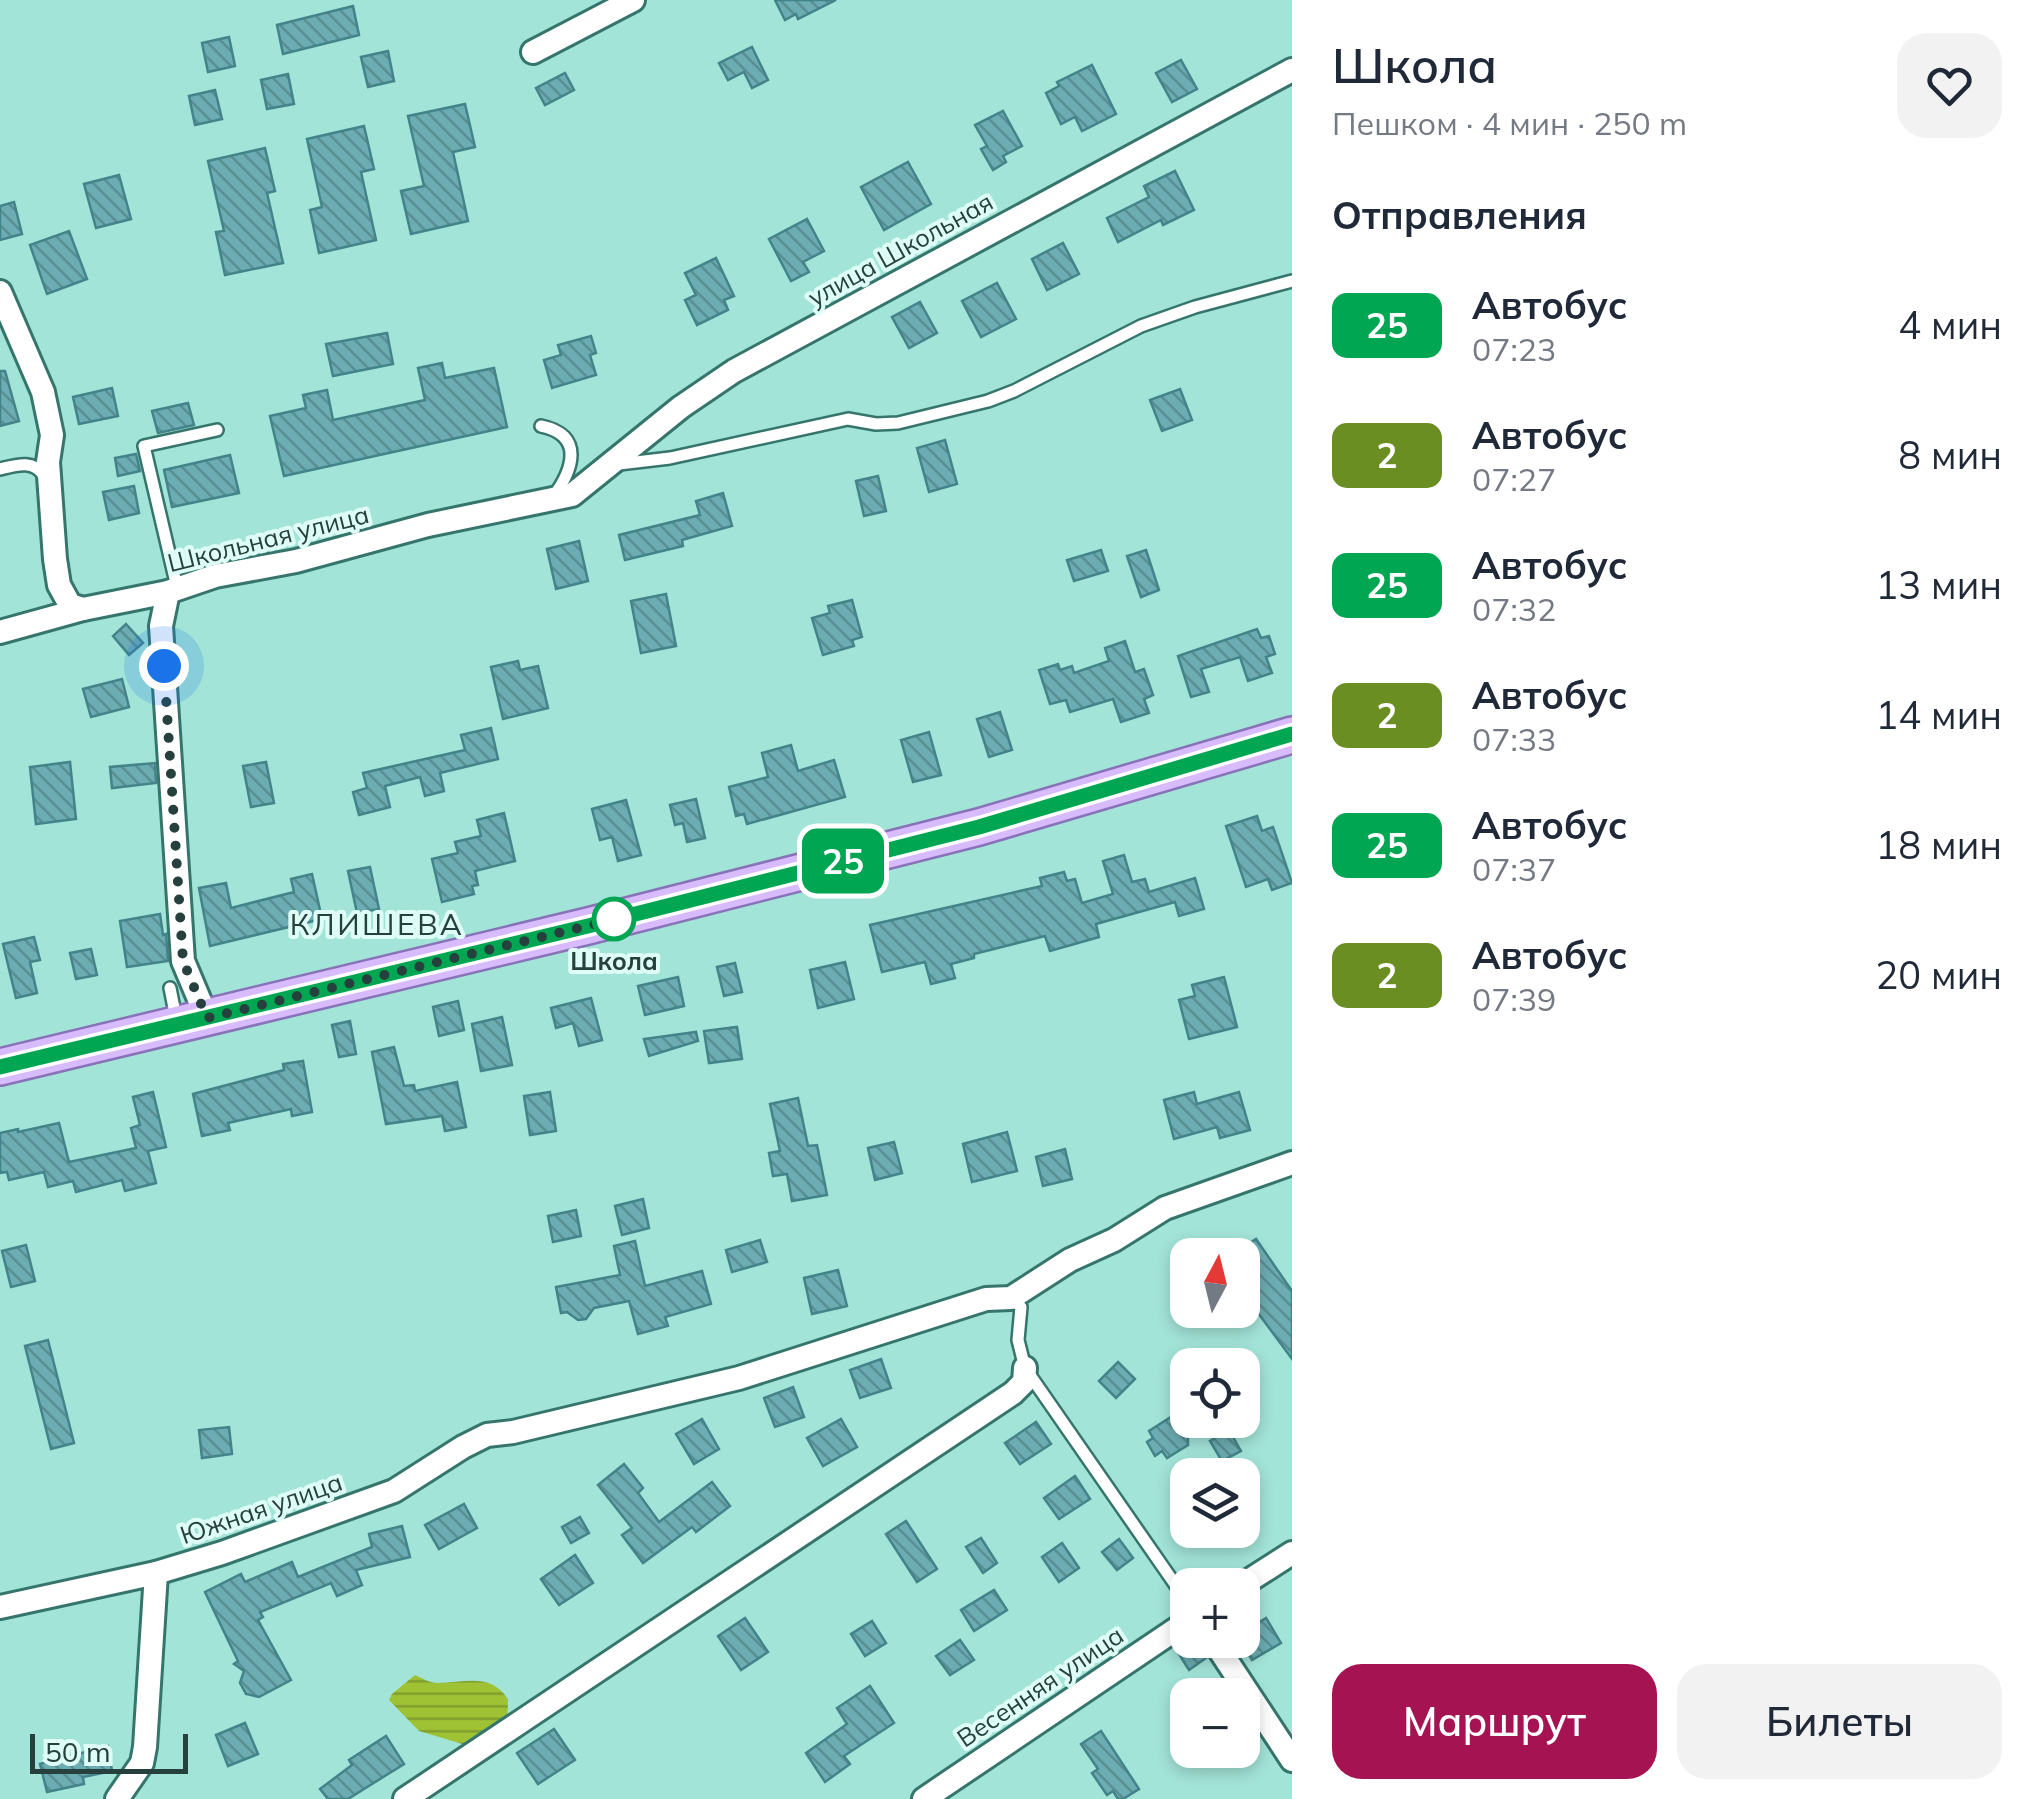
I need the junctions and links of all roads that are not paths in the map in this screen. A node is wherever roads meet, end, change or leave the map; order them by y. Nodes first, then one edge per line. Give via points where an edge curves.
1 (633, 0) edge
2 (533, 52) dead end
3 (1292, 70) edge
4 (1292, 280) edge
5 (0, 292) edge
6 (540, 426) dead end
7 (217, 430) dead end
8 (606, 465) junction
9 (0, 469) edge
10 (48, 484) junction
11 (550, 500) junction
12 (173, 589) junction
13 (84, 609) junction
14 (0, 632) edge
15 (1292, 734) edge
16 (170, 988) dead end
17 (192, 1021) junction
18 (0, 1067) edge
19 (1292, 1163) edge
20 (1011, 1298) junction
21 (1026, 1368) junction
22 (1292, 1553) edge
23 (156, 1573) junction
24 (1260, 1573) edge
25 (1170, 1577) edge
26 (0, 1607) edge
27 (1170, 1633) edge
28 (1224, 1658) edge
29 (1292, 1760) edge
30 (117, 1799) edge
31 (405, 1799) edge
32 (924, 1799) edge

1 - 2 street
3 - 8 street, улица Школьная via 734,371
4 - 8 lane via 1142,326 988,401 898,424 848,419 670,458
5 - 10 street via 43,392 52,435
6 - 11 lane via 562,435 572,461
7 - 12 lane via 144,446
8 - 11 street, улица Школьная via 572,495
9 - 10 lane via 29,464
10 - 13 street via 59,586 70,605
11 - 12 street, Школьная улица
12 - 13 street, Школьная улица
12 - 17 street via 161,626
13 - 14 street, Школьная улица
15 - 17 main road via 979,827
16 - 17 lane
17 - 18 main road
19 - 20 street via 1165,1208
20 - 21 lane via 1021,1308 1018,1340
20 - 23 street, Южная улица via 986,1298 738,1378 488,1435 394,1490
21 - 25 lane
21 - 31 street via 1013,1392
22 - 24 street
23 - 26 street, Южная улица
23 - 30 street via 145,1747
27 - 32 street, Весенняя улица
28 - 29 street

